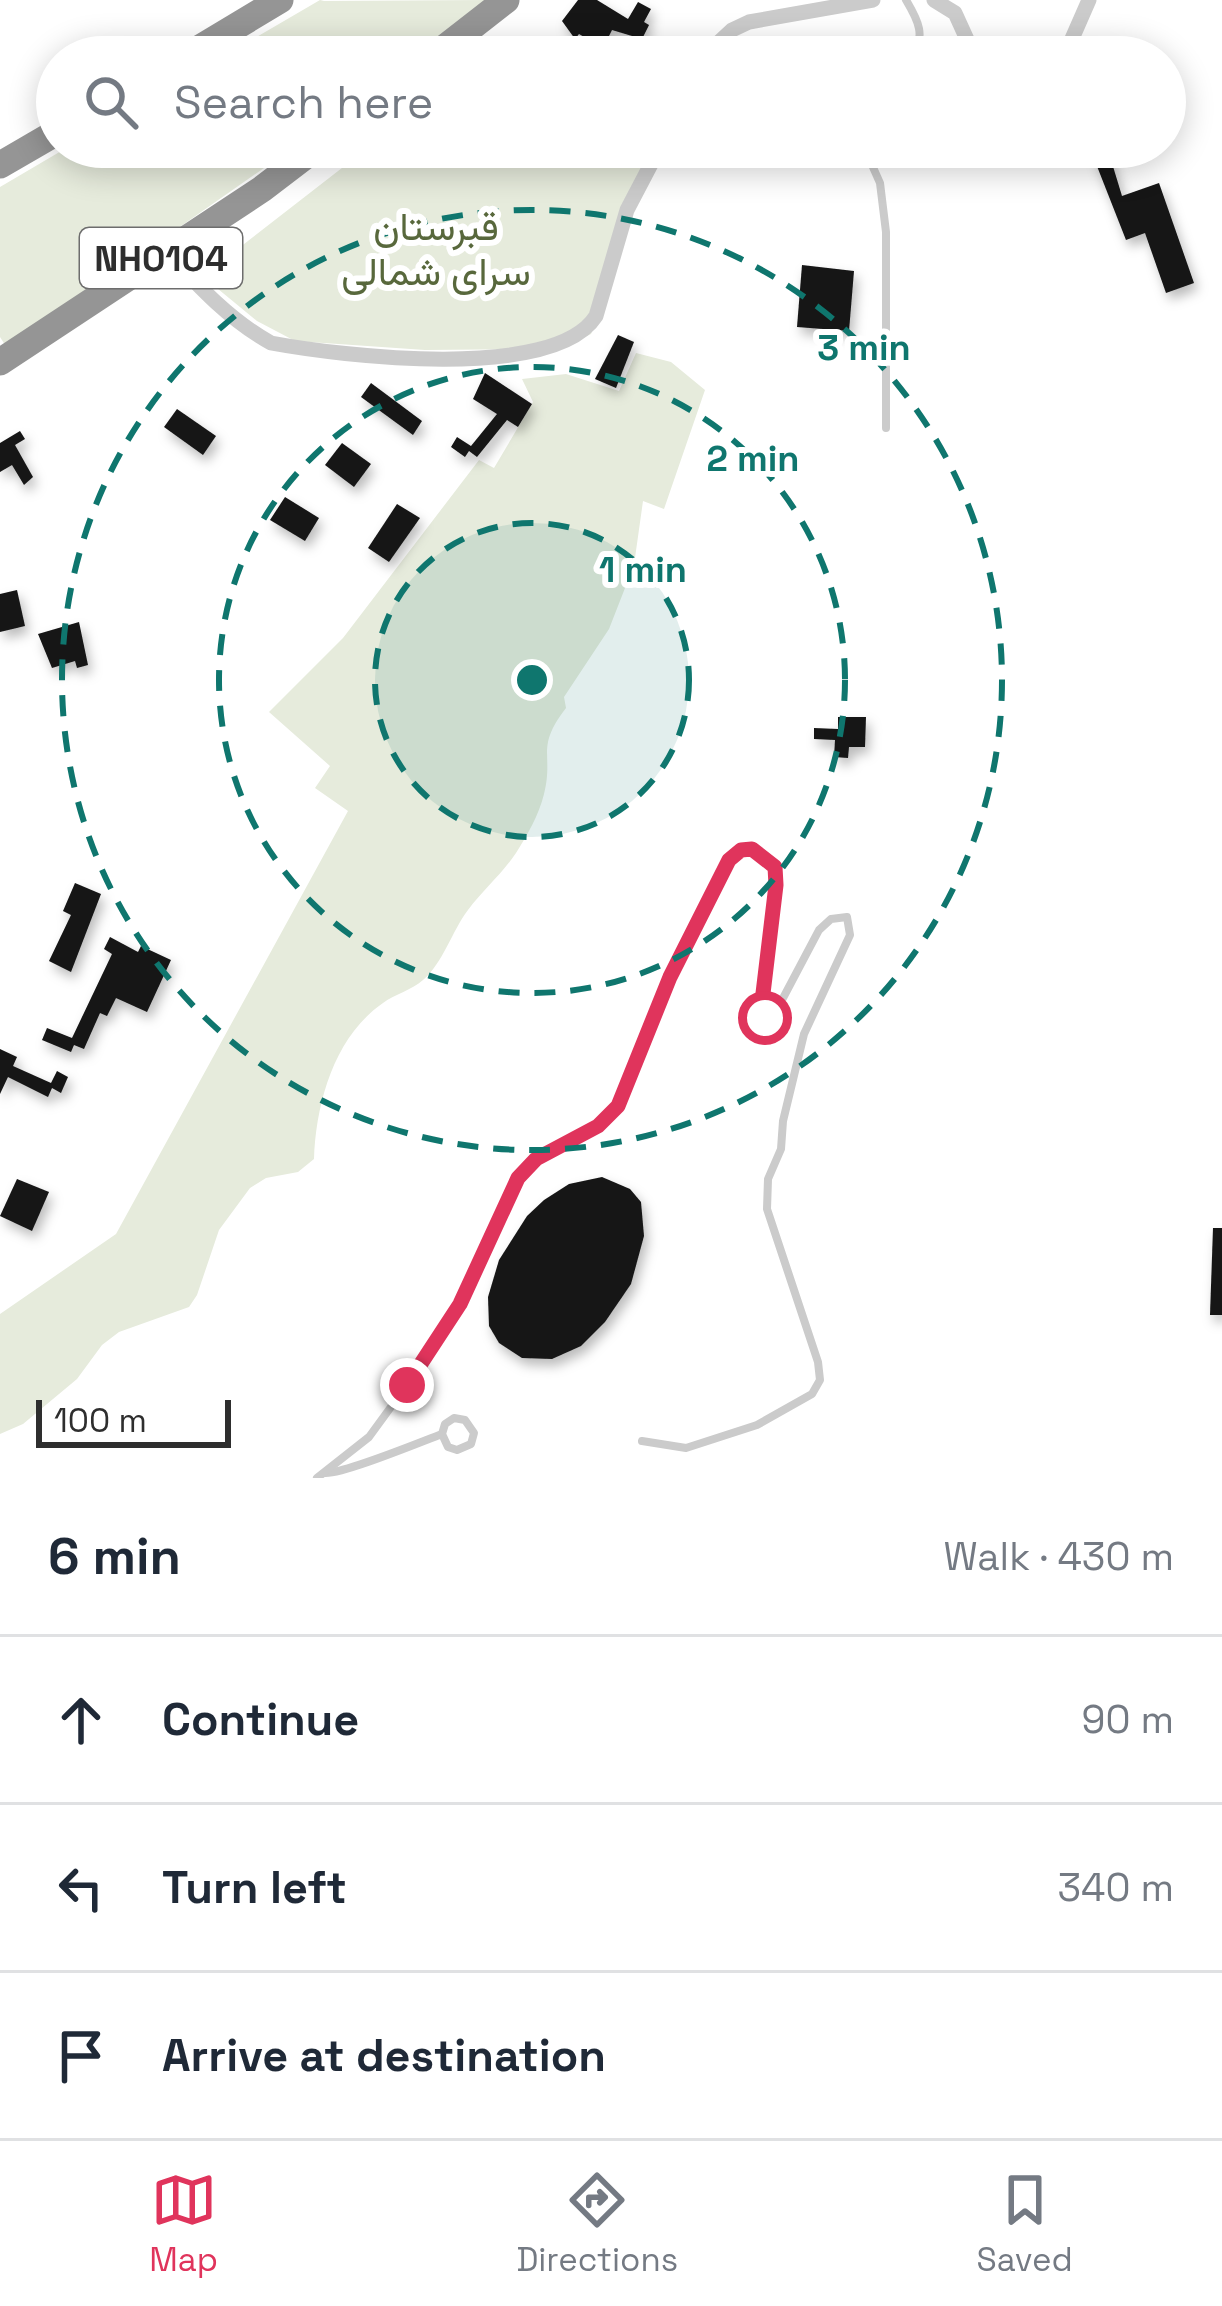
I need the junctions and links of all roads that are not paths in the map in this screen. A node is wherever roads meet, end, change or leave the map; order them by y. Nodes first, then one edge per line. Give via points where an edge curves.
1 (280, 0) edge
2 (506, 0) edge
3 (873, 0) edge
4 (906, 0) edge
5 (934, 0) edge
6 (1089, 0) edge
7 (220, 36) edge
8 (460, 36) edge
9 (726, 36) edge
10 (920, 36) edge
11 (966, 36) edge
12 (1073, 36) edge
13 (36, 144) edge
14 (0, 165) edge
15 (288, 168) edge
16 (649, 168) edge
17 (873, 168) edge
18 (168, 254) junction
19 (0, 362) edge
20 (886, 428) dead end
21 (442, 1434) junction
22 (642, 1442) dead end
23 (321, 1475) edge

1 - 7 highway
2 - 8 highway
3 - 9 street via 749,22
4 - 10 lane
5 - 11 street via 956,13
6 - 12 street
13 - 14 highway
15 - 18 highway, NH0104
16 - 18 street via 627,210 596,316 560,346 471,360 271,343
17 - 20 lane via 884,215
18 - 19 highway, NH0104
21 - 21 lane via 457,1450 474,1433 460,1418
21 - 23 lane
22 - 23 lane via 686,1448 757,1426 812,1394 820,1380 766,1209 768,1179 804,1034 851,924 831,919 820,930 773,1018 765,1018 775,867 752,849 729,860 618,1106 518,1178 460,1304 407,1385 369,1437

